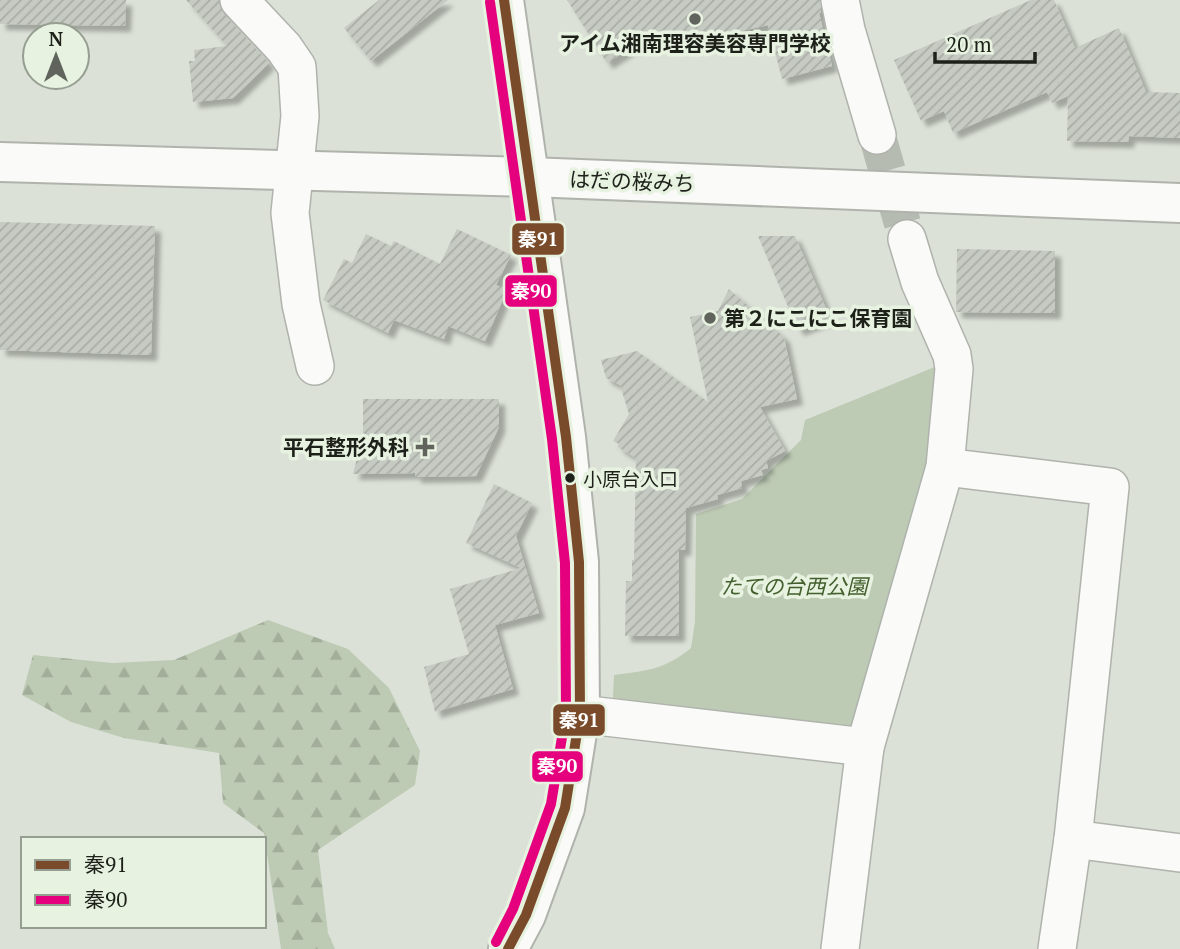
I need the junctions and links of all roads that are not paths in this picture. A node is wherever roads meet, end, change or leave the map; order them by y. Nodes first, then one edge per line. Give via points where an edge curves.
1 (239, 0) edge
2 (504, 0) edge
3 (840, 0) edge
4 (877, 135) tunnel mouth
5 (0, 162) edge
6 (294, 172) junction
7 (530, 177) junction
8 (1180, 203) edge
9 (907, 239) tunnel mouth
10 (315, 366) dead end
11 (945, 467) junction
12 (580, 714) junction
13 (865, 747) junction
14 (1073, 839) junction
15 (1180, 853) edge
16 (508, 949) edge
17 (841, 949) edge
18 (1057, 949) edge

1 - 6 street via 297,67 300,116
2 - 7 main road
3 - 4 street
5 - 6 main road, はだの桜みち
6 - 7 main road, はだの桜みち
6 - 10 street via 290,213 301,304
7 - 8 main road, はだの桜みち
7 - 12 main road via 579,562
9 - 11 street via 952,355
11 - 13 street
11 - 14 street via 1110,487
12 - 13 street
12 - 16 main road via 565,808 526,915
13 - 17 street
14 - 15 street
14 - 18 street

